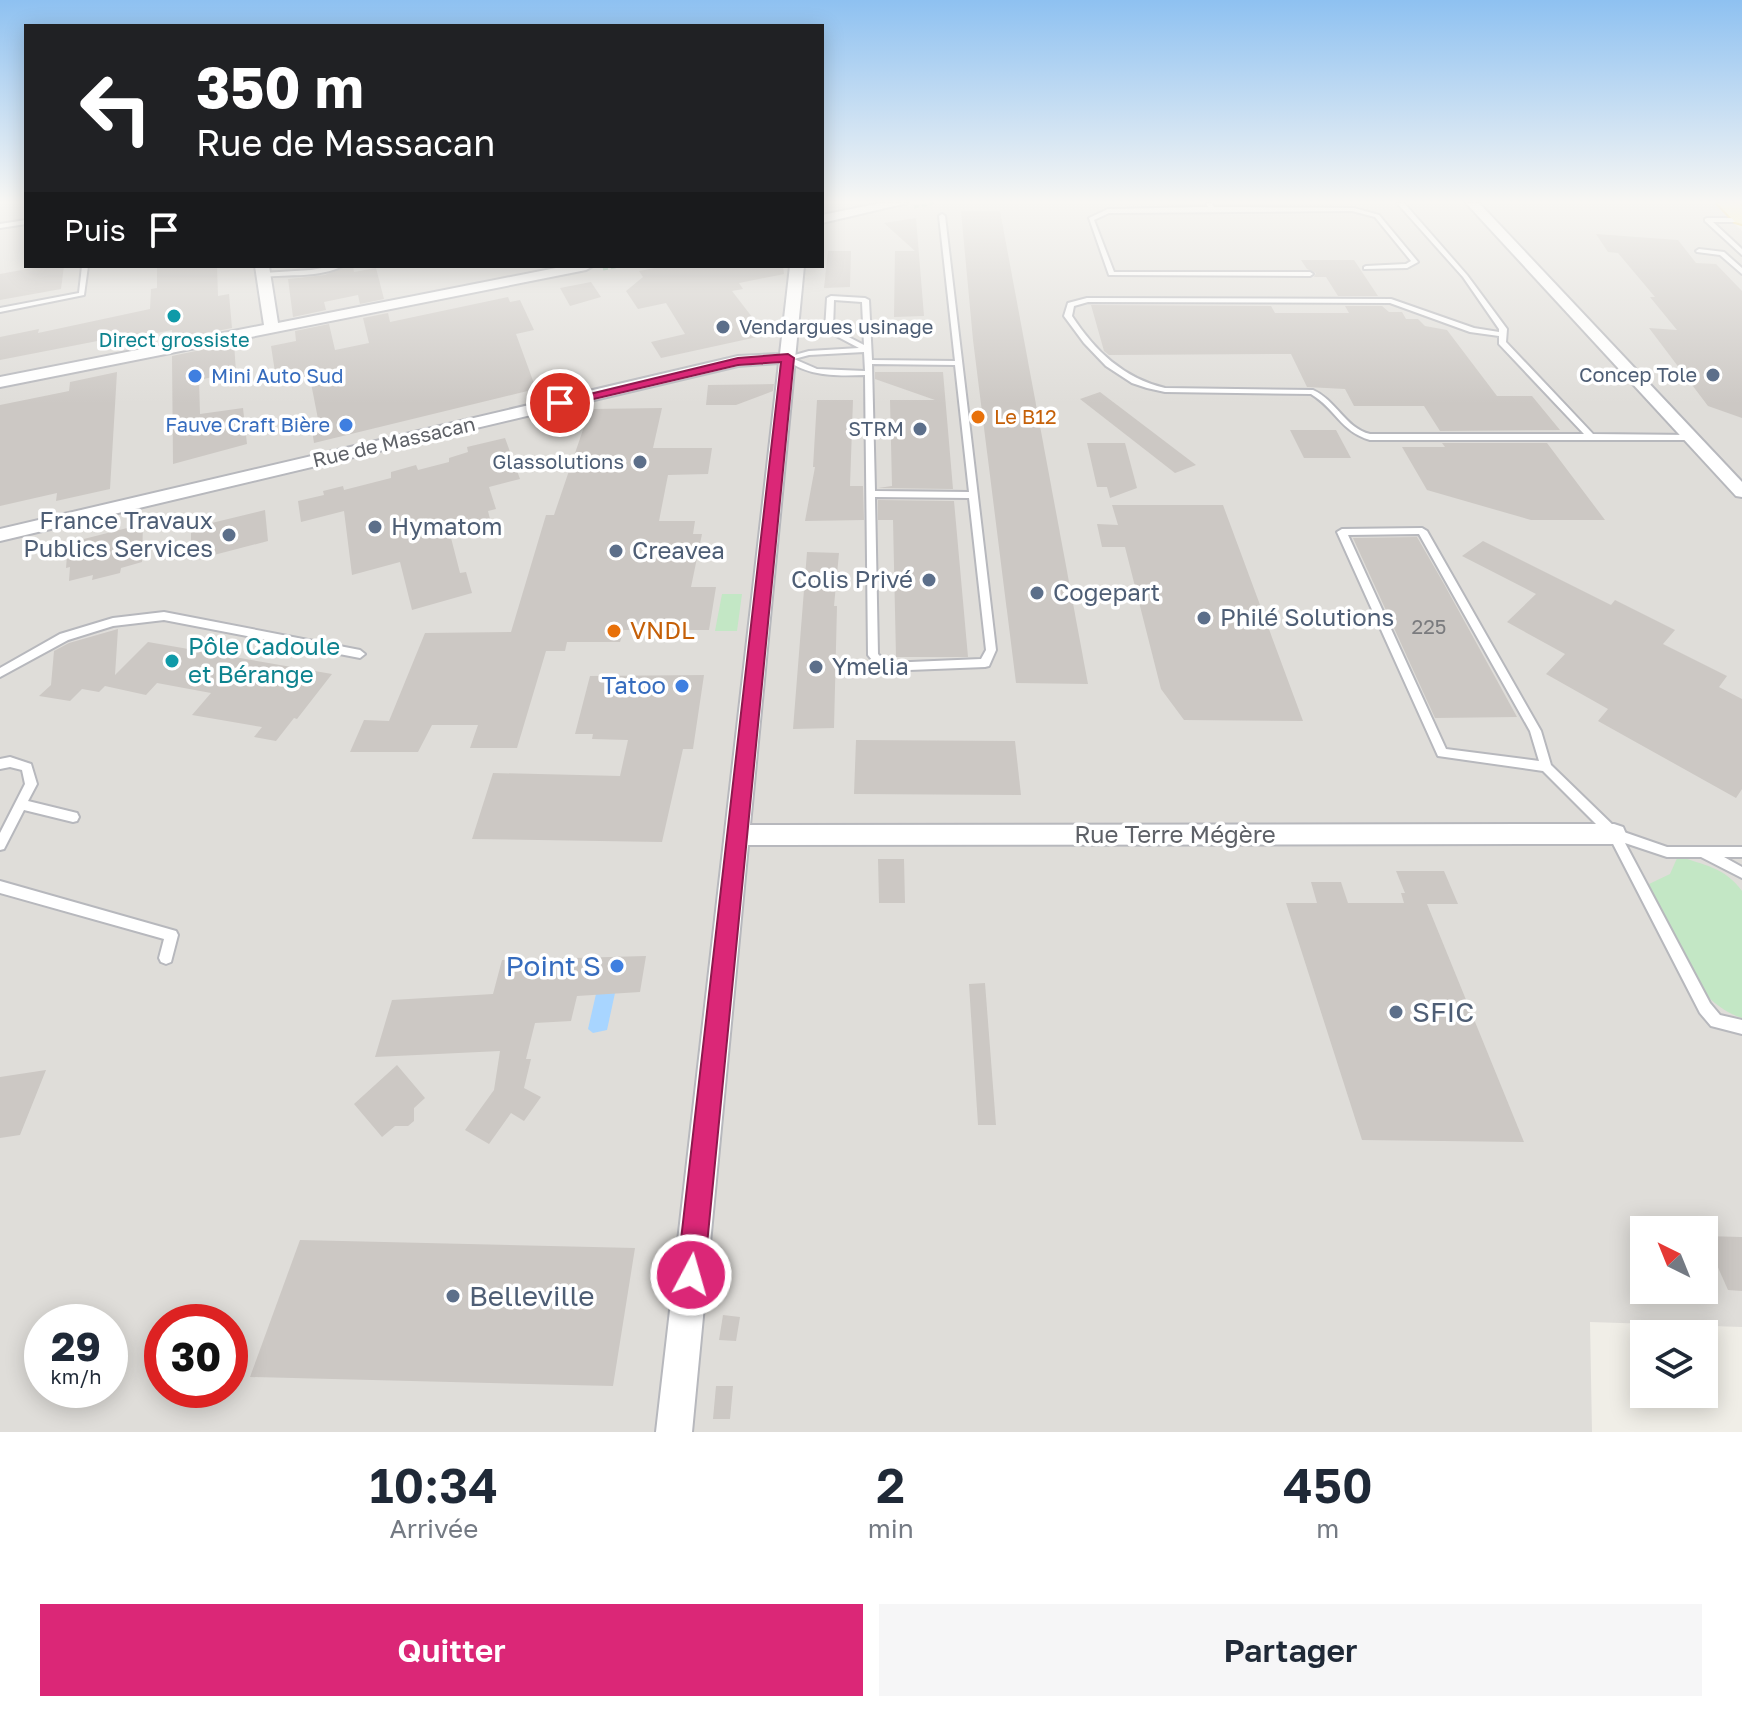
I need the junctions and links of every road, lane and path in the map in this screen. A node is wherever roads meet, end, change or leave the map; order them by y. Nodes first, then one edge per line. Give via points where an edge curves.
1 (85, 270) edge
2 (262, 270) edge
3 (294, 270) edge
4 (322, 270) edge
5 (567, 270) edge
6 (797, 270) edge
7 (948, 270) edge
8 (1109, 270) edge
9 (1460, 270) edge
10 (1535, 270) edge
11 (288, 272) junction
12 (1310, 274) dead end
13 (0, 310) edge
14 (272, 328) junction
15 (1503, 335) junction
16 (868, 350) junction
17 (788, 358) junction
18 (869, 362) junction
19 (958, 363) junction
20 (869, 373) junction
21 (0, 382) edge
22 (1591, 436) junction
23 (1692, 438) junction
24 (1742, 492) edge
25 (871, 494) junction
26 (972, 495) junction
27 (0, 535) edge
28 (360, 654) dead end
29 (0, 673) edge
30 (0, 764) edge
31 (1546, 767) junction
32 (21, 804) junction
33 (73, 817) dead end
34 (1614, 834) junction
35 (736, 835) junction
36 (0, 845) edge
37 (1703, 852) junction
38 (1742, 852) edge
39 (1742, 873) edge
40 (0, 887) edge
41 (166, 958) dead end
42 (1742, 1027) edge
43 (674, 1432) edge

1 - 13 lane via 82,294
2 - 11 lane
2 - 14 street
3 - 11 lane
4 - 11 lane
5 - 14 street
6 - 17 street
7 - 19 lane
8 - 12 lane via 1111,274
9 - 15 lane
10 - 23 street
14 - 21 street
15 - 22 lane via 1502,342
15 - 22 lane via 1391,301 1087,300 1068,310 1090,347 1142,387 1313,392 1332,403 1351,431 1370,437
16 - 16 lane via 865,300 831,298 829,330
16 - 17 lane
16 - 18 lane
17 - 20 lane via 801,368 823,373
17 - 27 street, Rue de Massacan via 738,361
17 - 35 street
18 - 19 lane
18 - 20 lane
19 - 26 lane
20 - 25 lane
22 - 23 lane
23 - 24 street
25 - 26 lane
25 - 26 lane via 873,655 884,667 985,663 991,650
28 - 29 lane via 164,616 113,622 64,637
30 - 32 lane via 27,767 31,784
31 - 31 lane via 1535,731 1422,531 1342,532 1442,753
31 - 34 lane
32 - 33 lane
32 - 36 lane
34 - 35 street, Rue Terre Mégère
34 - 37 lane via 1667,852
34 - 42 lane via 1705,1008 1716,1021
35 - 43 street
37 - 38 lane
37 - 39 lane
40 - 41 lane via 171,935

